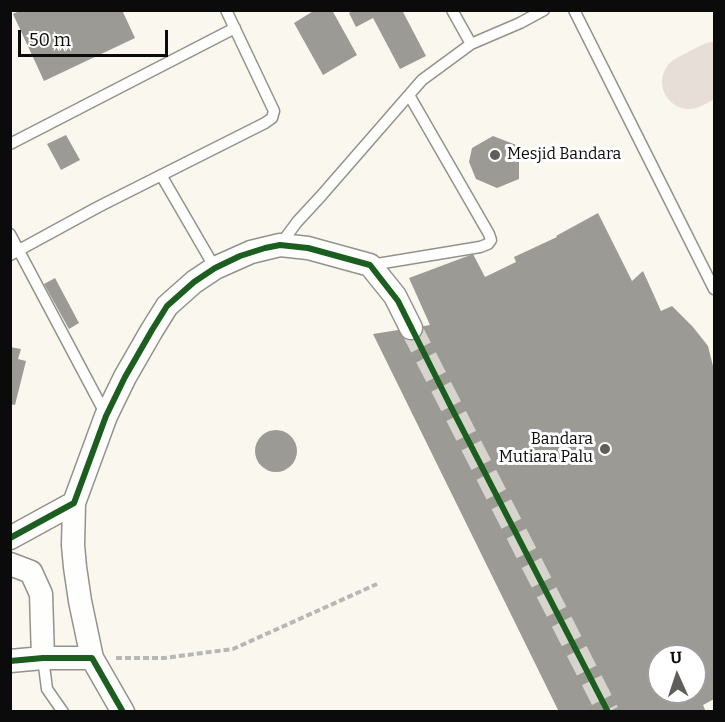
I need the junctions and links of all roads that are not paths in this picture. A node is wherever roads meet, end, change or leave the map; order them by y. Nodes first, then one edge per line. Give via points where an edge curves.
1 (226, 10) edge
2 (452, 10) edge
3 (544, 10) edge
4 (574, 10) edge
5 (235, 28) junction
6 (471, 44) junction
7 (409, 95) junction
8 (10, 144) edge
9 (160, 175) junction
10 (10, 234) edge
11 (280, 245) junction
12 (15, 253) edge
13 (370, 265) junction
14 (215, 268) junction
15 (714, 289) edge
16 (411, 328) tunnel mouth
17 (106, 416) junction
18 (74, 503) junction
19 (10, 538) edge
20 (10, 564) edge
21 (44, 658) junction
22 (92, 658) junction
23 (10, 661) edge
24 (63, 711) edge
25 (123, 711) edge

1 - 5 lane
2 - 6 lane
3 - 6 lane
4 - 15 lane
5 - 8 lane
5 - 9 lane via 274,111 272,118
6 - 7 lane via 422,80
7 - 11 lane
7 - 13 lane via 490,242 480,247
9 - 12 lane
9 - 14 lane
10 - 12 lane
11 - 13 street via 308,248
11 - 14 street via 251,252
12 - 17 lane
13 - 16 street via 395,296
14 - 17 street via 167,306
17 - 18 street
18 - 19 street
18 - 22 street via 75,567
20 - 21 street via 31,572 42,594
21 - 22 street
21 - 23 street
21 - 24 lane via 47,689
22 - 25 street

